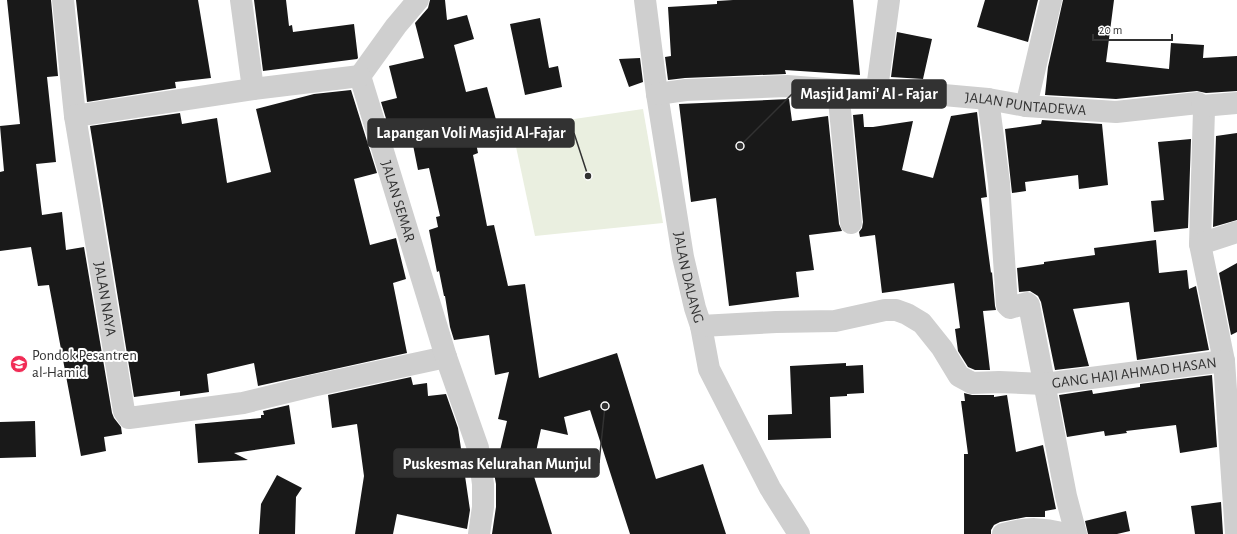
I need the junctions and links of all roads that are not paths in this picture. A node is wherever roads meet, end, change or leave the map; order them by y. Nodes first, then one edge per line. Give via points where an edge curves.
1 (63, 0) edge
2 (241, 0) edge
3 (418, 0) edge
4 (645, 0) edge
5 (889, 0) edge
6 (1051, 0) edge
7 (360, 76) junction
8 (253, 89) junction
9 (877, 89) junction
10 (838, 90) junction
11 (657, 94) junction
12 (988, 99) junction
13 (1237, 103) edge
14 (1026, 106) junction
15 (1202, 106) junction
16 (75, 116) junction
17 (851, 223) dead end
18 (1237, 232) edge
19 (1200, 244) junction
20 (701, 326) junction
21 (446, 357) junction
22 (1224, 361) junction
23 (1044, 384) junction
24 (1052, 532) edge
25 (479, 534) edge
26 (799, 534) edge
27 (1003, 534) edge
28 (1076, 534) edge
29 (1236, 534) edge

1 - 16 street, JALAN NAYA
2 - 8 street
3 - 7 street
4 - 11 street, JALAN DALANG
5 - 9 street
6 - 14 street
7 - 8 street
7 - 21 street, JALAN SEMAR
8 - 16 street
9 - 10 street, JALAN PUNTADEWA
9 - 12 street, JALAN PUNTADEWA
10 - 11 street, JALAN PUNTADEWA via 787,86 686,90
10 - 17 street
11 - 20 street, JALAN DALANG via 683,257
12 - 14 street, JALAN PUNTADEWA
12 - 23 street via 999,183 1007,305 1010,308 1027,303 1030,305
13 - 15 street, JALAN PUNTADEWA
14 - 15 street, JALAN PUNTADEWA via 1116,112 1198,104
15 - 19 street via 1204,110
16 - 21 street, JALAN NAYA via 124,411 129,418 244,403
18 - 19 street
19 - 22 street
20 - 23 street, GANG HAJI AHMAD HASAN via 835,321 896,310 922,323 942,348 959,376 972,383
20 - 26 street, JALAN DALANG via 709,369 770,488
21 - 25 street, JALAN SEMAR via 478,448 483,484
22 - 23 street, GANG HAJI AHMAD HASAN
22 - 29 street
23 - 28 street
24 - 27 street via 1021,529

